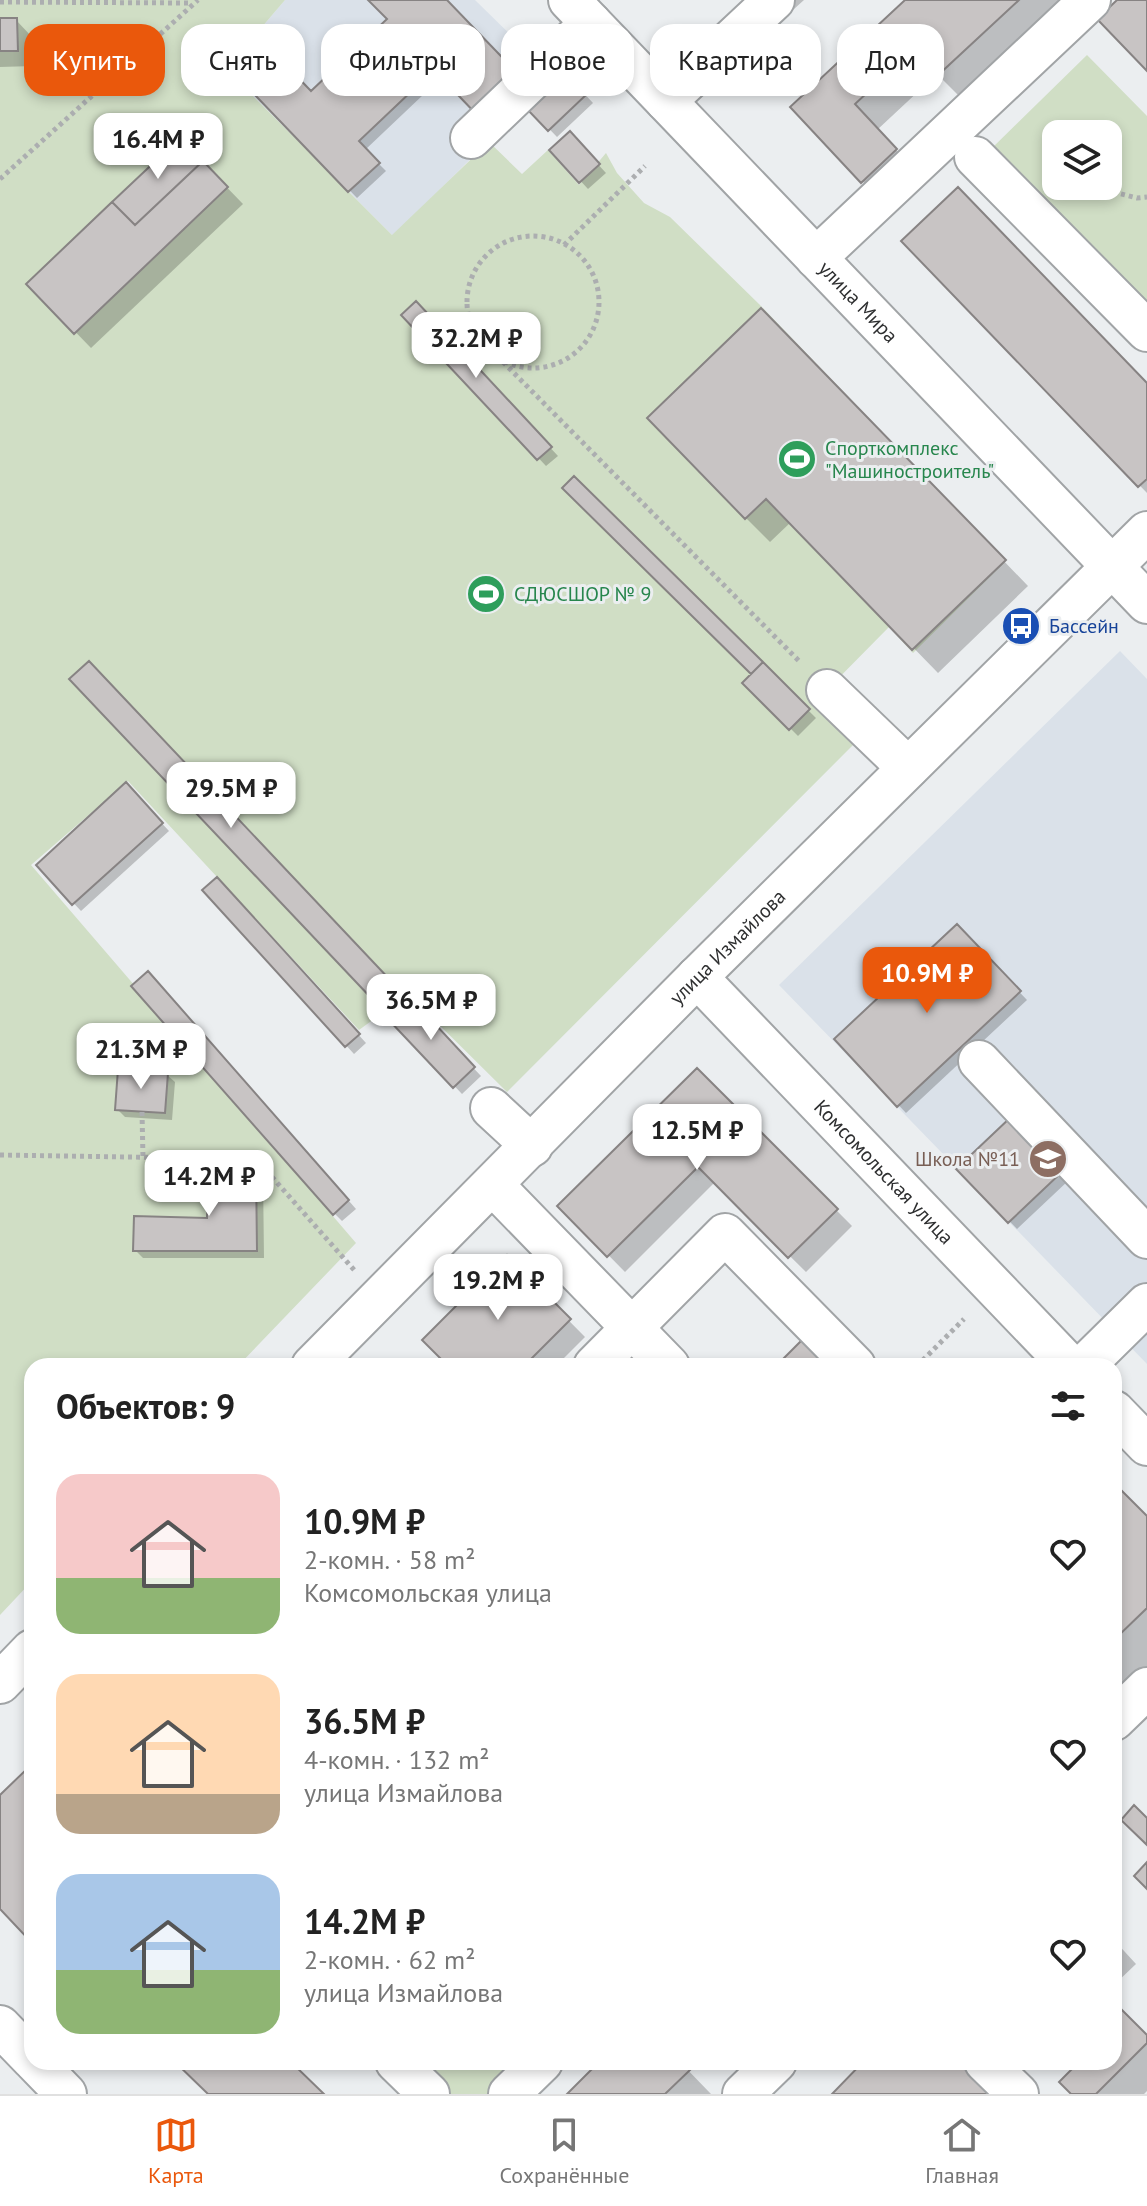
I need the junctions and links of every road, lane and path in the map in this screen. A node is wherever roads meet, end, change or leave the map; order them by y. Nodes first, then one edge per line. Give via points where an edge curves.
1 (198, 0) edge
2 (774, 0) edge
3 (1090, 0) edge
4 (126, 1) edge
5 (0, 2) edge
6 (191, 3) junction
7 (580, 12) edge
8 (666, 101) junction
9 (471, 138) dead end
10 (975, 157) dead end
11 (645, 166) dead end
12 (0, 179) edge
13 (1122, 194) edge
14 (1147, 197) edge
15 (564, 245) junction
16 (816, 258) junction
17 (1147, 331) edge
18 (503, 362) junction
19 (1147, 532) edge
20 (1112, 566) junction
21 (1147, 603) edge
22 (827, 690) joint
23 (908, 768) junction
24 (697, 977) junction
25 (979, 1061) dead end
26 (491, 1108) dead end
27 (142, 1112) dead end
28 (532, 1146) junction
29 (0, 1155) edge
30 (143, 1158) junction
31 (493, 1185) junction
32 (1147, 1238) edge
33 (380, 1299) junction
34 (1147, 1304) edge
35 (964, 1319) dead end
36 (632, 1328) junction
37 (320, 1358) edge
38 (602, 1358) edge
39 (661, 1358) edge
40 (847, 1358) edge
41 (925, 1358) edge
42 (1062, 1358) edge
43 (1092, 1358) edge
44 (1122, 1419) edge
45 (1147, 1445) edge
46 (1147, 1688) edge
47 (1122, 1712) edge
48 (0, 2026) edge
49 (24, 2054) edge
50 (404, 2070) edge
51 (534, 2070) edge
52 (768, 2070) edge
53 (993, 2070) edge
54 (429, 2094) edge
55 (509, 2094) edge
56 (743, 2094) edge
57 (1018, 2094) edge

1 - 6 path
2 - 8 street
3 - 16 street
4 - 5 path
4 - 6 path
6 - 12 path
7 - 8 street, улица Мира
7 - 9 street
8 - 16 street, улица Мира
10 - 17 street
11 - 15 path
13 - 14 path
15 - 18 path via 588,265 597,284 596,325 586,343 559,363 525,368
15 - 18 path via 535,236 515,239 480,263 469,284 472,329
16 - 20 street, улица Мира
18 - 22 path
19 - 20 street, улица Измайлова
20 - 21 street, улица Мира
20 - 23 street, улица Измайлова
22 - 23 street
23 - 24 street, улица Измайлова
24 - 28 street, улица Измайлова
24 - 42 street, Комсомольская улица
25 - 32 street
26 - 28 street
27 - 30 path
28 - 31 street, улица Измайлова
29 - 30 path
30 - 33 path via 256,1159
31 - 33 street, улица Измайлова
31 - 36 street
33 - 37 street, улица Измайлова
34 - 43 street
35 - 41 path
36 - 38 street
36 - 39 street
36 - 40 street via 725,1234
44 - 45 street
46 - 47 street
48 - 49 street
50 - 54 street
51 - 55 street
52 - 56 street
53 - 57 street

